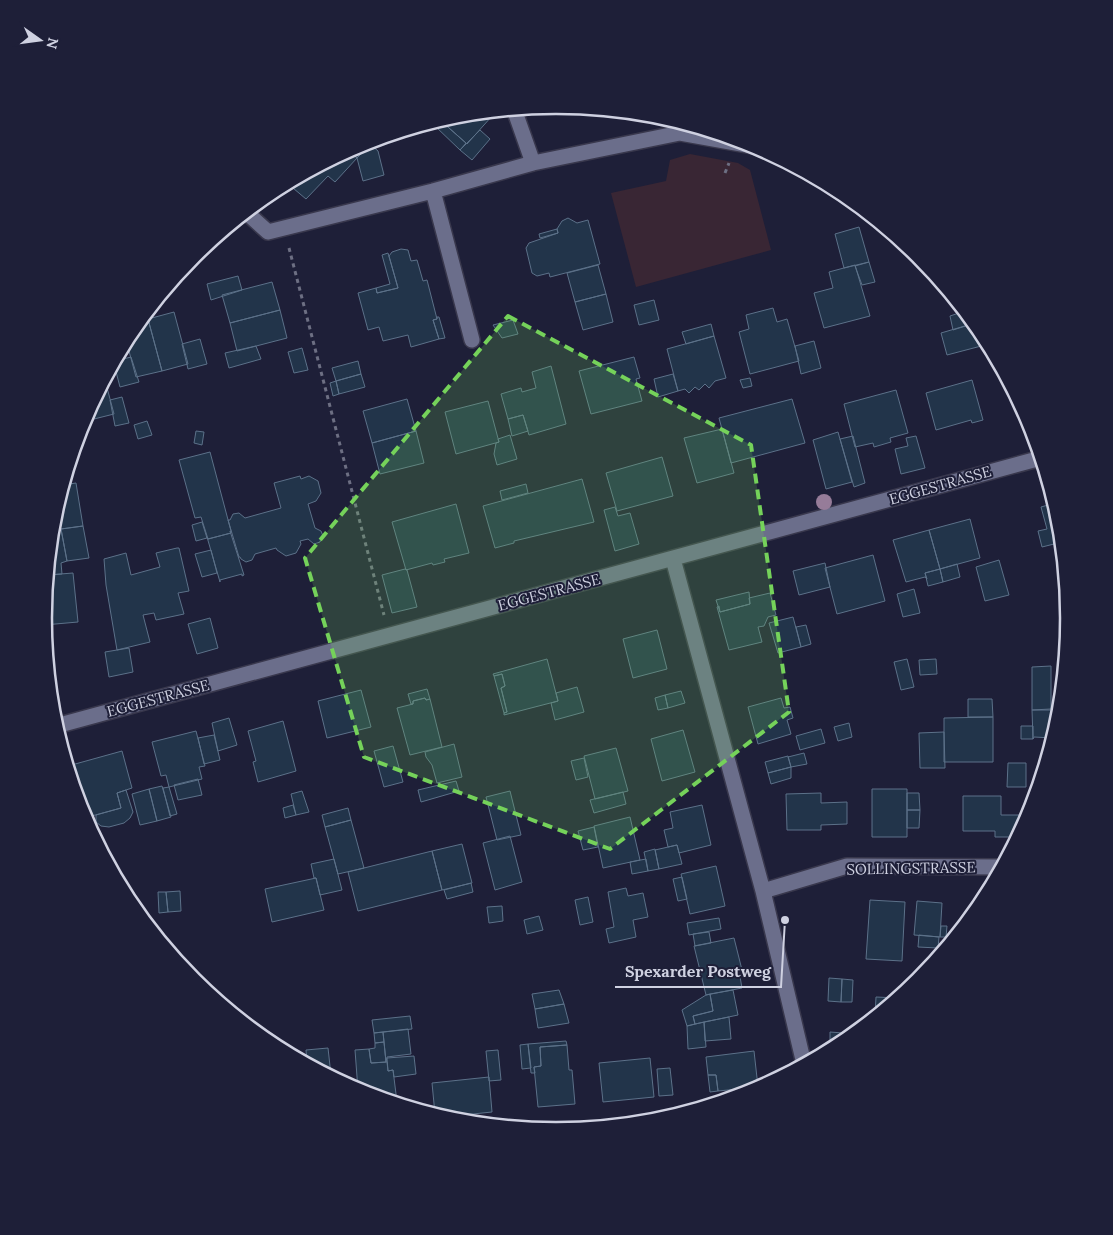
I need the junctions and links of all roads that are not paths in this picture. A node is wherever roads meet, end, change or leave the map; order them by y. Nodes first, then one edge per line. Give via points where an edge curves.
1 (516, 116) edge
2 (719, 140) edge
3 (533, 163) junction
4 (433, 191) junction
5 (251, 217) edge
6 (472, 340) dead end
7 (1035, 460) edge
8 (674, 559) junction
9 (64, 724) edge
10 (995, 867) edge
11 (763, 891) junction
12 (802, 1057) edge

1 - 3 street
2 - 3 street via 680,133
3 - 4 street
4 - 5 street via 268,232
4 - 6 street
7 - 8 street, EGGESTRASSE
8 - 9 street, EGGESTRASSE
8 - 11 street
10 - 11 street, SOLLINGSTRASSE via 847,866
11 - 12 street

